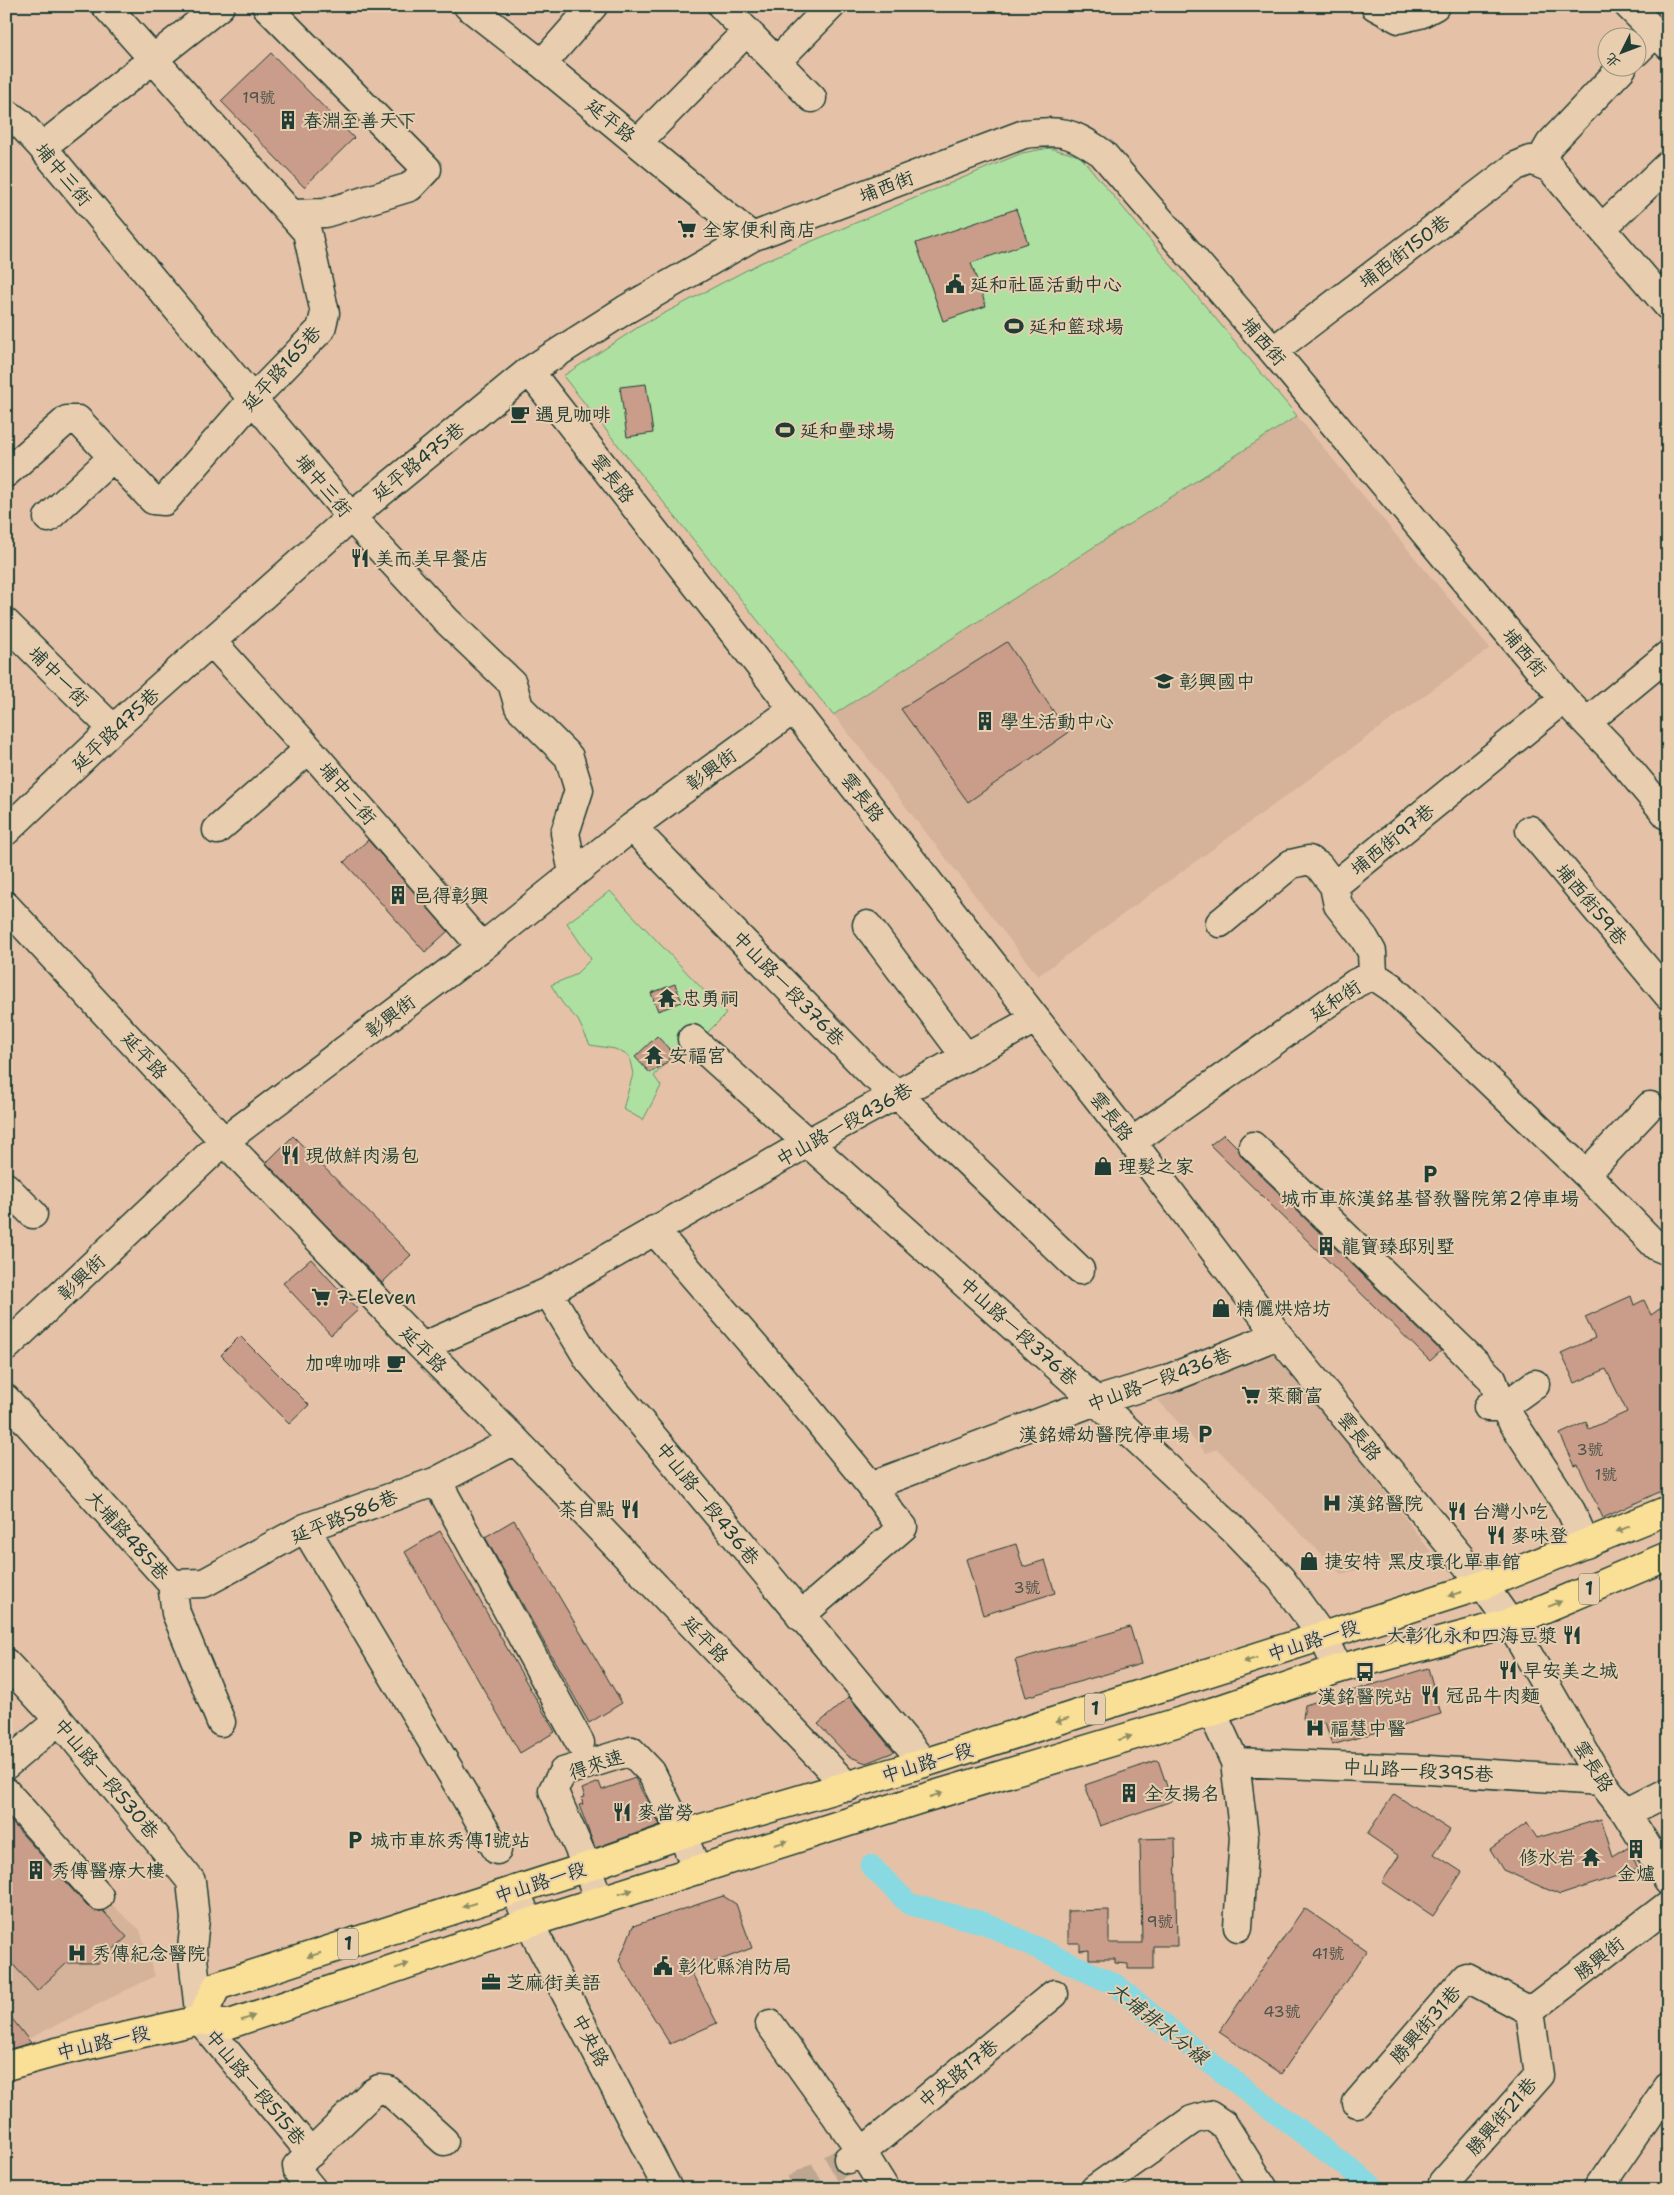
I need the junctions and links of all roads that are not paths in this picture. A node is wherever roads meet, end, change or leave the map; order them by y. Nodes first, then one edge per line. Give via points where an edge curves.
1 (106, 6) edge
2 (220, 6) edge
3 (266, 6) edge
4 (468, 6) edge
5 (593, 6) edge
6 (722, 6) edge
7 (831, 6) edge
8 (1376, 6) edge
9 (1435, 6) edge
10 (1629, 6) edge
11 (747, 31) junction
12 (1661, 39) edge
13 (1646, 47) edge
14 (153, 58) junction
15 (777, 61) junction
16 (542, 64) junction
17 (1613, 78) edge
18 (812, 98) dead end
19 (6, 113) edge
20 (638, 142) junction
21 (42, 147) junction
22 (1539, 163) junction
23 (1668, 165) edge
24 (292, 214) junction
25 (1603, 227) junction
26 (752, 237) junction
27 (1668, 306) edge
28 (1273, 351) junction
29 (529, 370) junction
30 (252, 400) junction
31 (113, 457) junction
32 (6, 472) edge
33 (351, 517) junction
34 (48, 518) dead end
35 (6, 623) edge
36 (212, 642) junction
37 (1668, 655) edge
38 (1564, 699) junction
39 (794, 709) junction
40 (1587, 722) junction
41 (113, 729) junction
42 (309, 748) junction
43 (1668, 816) edge
44 (632, 827) junction
45 (217, 830) dead end
46 (1530, 830) dead end
47 (6, 831) edge
48 (573, 873) junction
49 (1334, 886) junction
50 (6, 906) edge
51 (1220, 923) dead end
52 (867, 925) dead end
53 (482, 947) junction
54 (1373, 975) junction
55 (1663, 980) edge
56 (1035, 1019) junction
57 (692, 1039) dead end
58 (966, 1057) junction
59 (898, 1095) junction
60 (1650, 1106) dead end
61 (224, 1140) junction
62 (809, 1142) junction
63 (1132, 1142) junction
64 (1253, 1146) dead end
65 (1586, 1174) junction
66 (6, 1187) edge
67 (33, 1214) dead end
68 (654, 1230) junction
69 (1668, 1251) edge
70 (1080, 1270) dead end
71 (548, 1292) junction
72 (1278, 1335) junction
73 (6, 1347) edge
74 (422, 1347) junction
75 (1535, 1384) dead end
76 (6, 1399) edge
77 (1096, 1401) junction
78 (1496, 1407) junction
79 (515, 1440) junction
80 (437, 1481) junction
81 (871, 1486) junction
82 (1668, 1510) edge
83 (305, 1528) junction
84 (1586, 1544) junction
85 (1668, 1556) edge
86 (172, 1584) junction
87 (1483, 1585) junction
88 (800, 1616) junction
89 (1510, 1623) junction
90 (1323, 1637) junction
91 (6, 1663) edge
92 (1338, 1669) junction
93 (1212, 1712) junction
94 (59, 1720) junction
95 (221, 1722) dead end
96 (580, 1743) dead end
97 (1235, 1762) junction
98 (924, 1763) junction
99 (6, 1766) edge
100 (1601, 1781) junction
101 (848, 1787) junction
102 (6, 1792) edge
103 (1668, 1792) edge
104 (1626, 1813) junction
105 (682, 1834) junction
106 (497, 1850) dead end
107 (588, 1867) junction
108 (697, 1870) junction
109 (1668, 1880) edge
110 (515, 1890) junction
111 (99, 1896) dead end
112 (599, 1901) junction
113 (1668, 1905) edge
114 (529, 1923) junction
115 (1238, 1927) dead end
116 (1054, 1994) dead end
117 (1530, 2012) junction
118 (200, 2020) junction
119 (770, 2024) dead end
120 (6, 2066) edge
121 (1668, 2087) edge
122 (1357, 2103) dead end
123 (444, 2141) dead end
124 (311, 2154) junction
125 (855, 2156) junction
126 (1443, 2183) dead end
127 (1111, 2185) edge
128 (312, 2189) edge
129 (668, 2189) edge
130 (885, 2189) edge
131 (1264, 2189) edge
132 (1598, 2189) edge

1 - 14 street, 延平路165巷
2 - 14 street
3 - 24 street via 427,169 410,187 325,212
4 - 16 street, 延平路
5 - 16 street
6 - 11 street
7 - 15 street
8 - 9 street via 1400,20
10 - 12 street
11 - 15 street
11 - 20 street
12 - 13 street
14 - 21 street
14 - 24 street, 延平路165巷
15 - 18 street
16 - 20 street, 延平路
17 - 22 street via 1550,144
19 - 21 street, 埔中三街
20 - 26 street, 延平路
21 - 30 street, 埔中三街
22 - 25 street via 1550,168
22 - 28 street, 埔西街150巷 via 1532,160 1516,166
23 - 25 street
24 - 30 street, 延平路165巷 via 307,232 325,312 321,329
25 - 27 street
26 - 28 street, 埔西街 via 1024,134 1055,131 1080,138 1102,153
26 - 29 street, 延平路475巷
28 - 38 street, 埔西街
29 - 33 street, 延平路475巷
29 - 39 street, 雲長路
30 - 31 street, 延平路165巷 via 164,501 153,500
30 - 33 street, 埔中三街
31 - 32 street, 延平路165巷 via 78,420 66,420
31 - 34 street
33 - 36 street, 延平路475巷
33 - 48 street, 埔中三街 via 447,621 512,683 520,706 568,757 579,790 565,833
35 - 41 street, 埔中一街
36 - 41 street, 延平路475巷
36 - 42 street, 埔中二街
37 - 40 street
38 - 40 street, 埔西街
38 - 49 street, 埔西街97巷
39 - 44 street, 彰興街
39 - 56 street, 雲長路
40 - 43 street, 埔西街
41 - 47 street, 延平路475巷
42 - 45 street
42 - 53 street, 埔中二街
44 - 48 street, 彰興街
44 - 59 street, 中山路一段376巷 via 873,1075
46 - 55 street, 埔西街59巷
48 - 53 street, 彰興街
49 - 51 street, 埔西街97巷 via 1319,866 1309,860 1291,864
49 - 54 street via 1338,905 1372,952
50 - 61 street, 延平路
52 - 58 street
53 - 61 street, 彰興街
54 - 63 street, 延和街 via 1356,983
54 - 65 street, 延和街 via 1391,987
56 - 58 street, 中山路一段436巷
56 - 63 street, 雲長路
57 - 62 street, 中山路一段376巷
58 - 59 street, 中山路一段436巷
59 - 62 street, 中山路一段436巷
59 - 70 street, 中山路一段376巷
60 - 65 street
61 - 73 street, 彰興街
61 - 74 street, 延平路
62 - 68 street, 中山路一段436巷
62 - 77 street, 中山路一段376巷
63 - 72 street, 雲長路
64 - 78 street via 1492,1379
65 - 69 street, 延和街 via 1656,1246
66 - 67 street
68 - 71 street, 中山路一段436巷
68 - 81 street
71 - 74 street, 中山路一段436巷
71 - 88 street, 中山路一段436巷 via 589,1360
72 - 77 street, 中山路一段436巷 via 1168,1379
72 - 87 street, 雲長路
74 - 79 street, 延平路
75 - 78 street
76 - 86 street, 大埔路485巷
77 - 81 street, 中山路一段436巷
77 - 90 street, 中山路一段376巷 via 1281,1578
78 - 84 street via 1571,1511
79 - 80 street, 延平路586巷
79 - 101 street, 延平路
80 - 83 street, 延平路586巷
80 - 96 street
81 - 88 street via 903,1527
82 -> 84 main road, 中山路一段 / 1
83 - 86 street, 延平路586巷 via 204,1583
83 - 106 street
84 - 87 main road, 中山路一段 / 1
89 -> 85 main road, 中山路一段 / 1
86 - 95 street, 大埔路485巷 via 176,1613
87 - 89 street, 雲長路
87 -> 90 main road, 中山路一段 / 1
88 - 98 street, 中山路一段436巷
89 - 92 main road, 中山路一段 / 1
89 - 100 street, 雲長路
90 - 92 street, 中山路一段376巷
90 -> 98 main road, 中山路一段 / 1
91 - 94 street, 中山路一段530巷
92 - 93 main road, 中山路一段 / 1
93 - 97 street
108 -> 93 main road, 中山路一段 / 1
94 - 99 street
94 - 118 street, 中山路一段530巷 via 191,1881 195,1919 192,1949
97 - 100 street, 中山路一段395巷
97 - 115 street via 1244,1837
98 - 101 main road, 中山路一段 / 1
100 - 104 street, 雲長路
101 - 105 main road, 中山路一段 / 1
102 - 111 street
103 - 104 street
104 - 109 street, 雲長路
105 - 107 main road, 中山路一段 / 1
105 - 107 street, 得來速 via 651,1772 631,1751 563,1772 554,1790
105 - 108 street, 得來速
107 - 110 main road, 中山路一段 / 1
107 - 112 street, 得來速
112 -> 108 main road, 中山路一段 / 1
110 - 114 street, 中央路
110 -> 118 main road, 中山路一段 / 1 via 217,1986
112 - 114 main road, 中山路一段 / 1
113 - 117 street, 勝興街
118 -> 114 main road, 中山路一段 / 1 via 230,2024
114 - 129 street, 中央路
116 - 125 street, 中央路17巷
117 - 122 street, 勝興街31巷 via 1466,1977
117 - 126 street, 勝興街21巷 via 1539,2075
118 - 120 main road, 中山路一段 / 1
118 - 124 street, 中山路一段515巷
119 - 125 street
121 - 132 street
123 - 124 street, 中山路一段515巷 via 388,2090 379,2089
124 - 128 street, 中山路一段515巷 via 297,2166
125 - 130 street
127 - 131 street via 1192,2120 1209,2115 1224,2125

